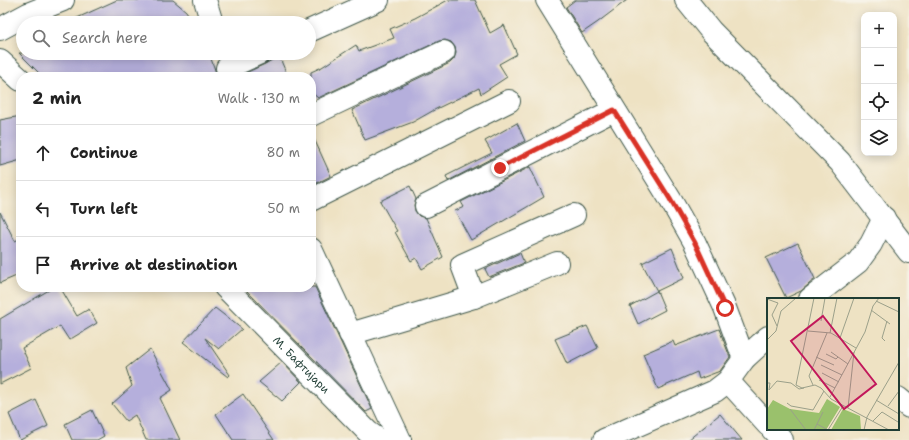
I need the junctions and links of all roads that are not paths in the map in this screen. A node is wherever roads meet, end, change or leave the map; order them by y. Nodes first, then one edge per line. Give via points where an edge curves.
1 (63, 0) edge
2 (205, 0) edge
3 (378, 0) edge
4 (546, 0) edge
5 (686, 0) edge
6 (26, 7) edge
7 (210, 16) edge
8 (316, 28) edge
9 (0, 29) edge
10 (444, 52) dead end
11 (242, 60) edge
12 (0, 61) edge
13 (227, 66) edge
14 (16, 75) edge
15 (510, 101) dead end
16 (614, 110) junction
17 (316, 113) edge
18 (316, 198) edge
19 (426, 206) dead end
20 (574, 215) dead end
21 (884, 218) junction
22 (909, 252) edge
23 (316, 260) edge
24 (556, 263) dead end
25 (230, 292) edge
26 (474, 297) junction
27 (811, 298) edge
28 (350, 334) junction
29 (767, 338) edge
30 (744, 359) junction
31 (728, 382) junction
32 (899, 399) edge
33 (909, 407) edge
34 (767, 424) edge
35 (773, 430) edge
36 (611, 439) edge
37 (379, 440) edge
38 (400, 440) edge
39 (782, 440) edge

1 - 6 street
2 - 7 street
3 - 8 street
4 - 16 street
5 - 21 street via 710,30 840,162
6 - 9 street
10 - 17 street
11 - 13 street
12 - 14 street
15 - 18 street
16 - 19 street
16 - 30 street via 695,243 725,308
20 - 26 street via 462,265
21 - 22 street
21 - 27 street via 871,244 858,262
23 - 28 street
24 - 26 street
25 - 37 street, М. Бафтијари via 368,432
26 - 28 street
28 - 38 street
29 - 30 street
30 - 31 street
31 - 34 street
31 - 36 street via 704,397
32 - 33 street
35 - 39 street

